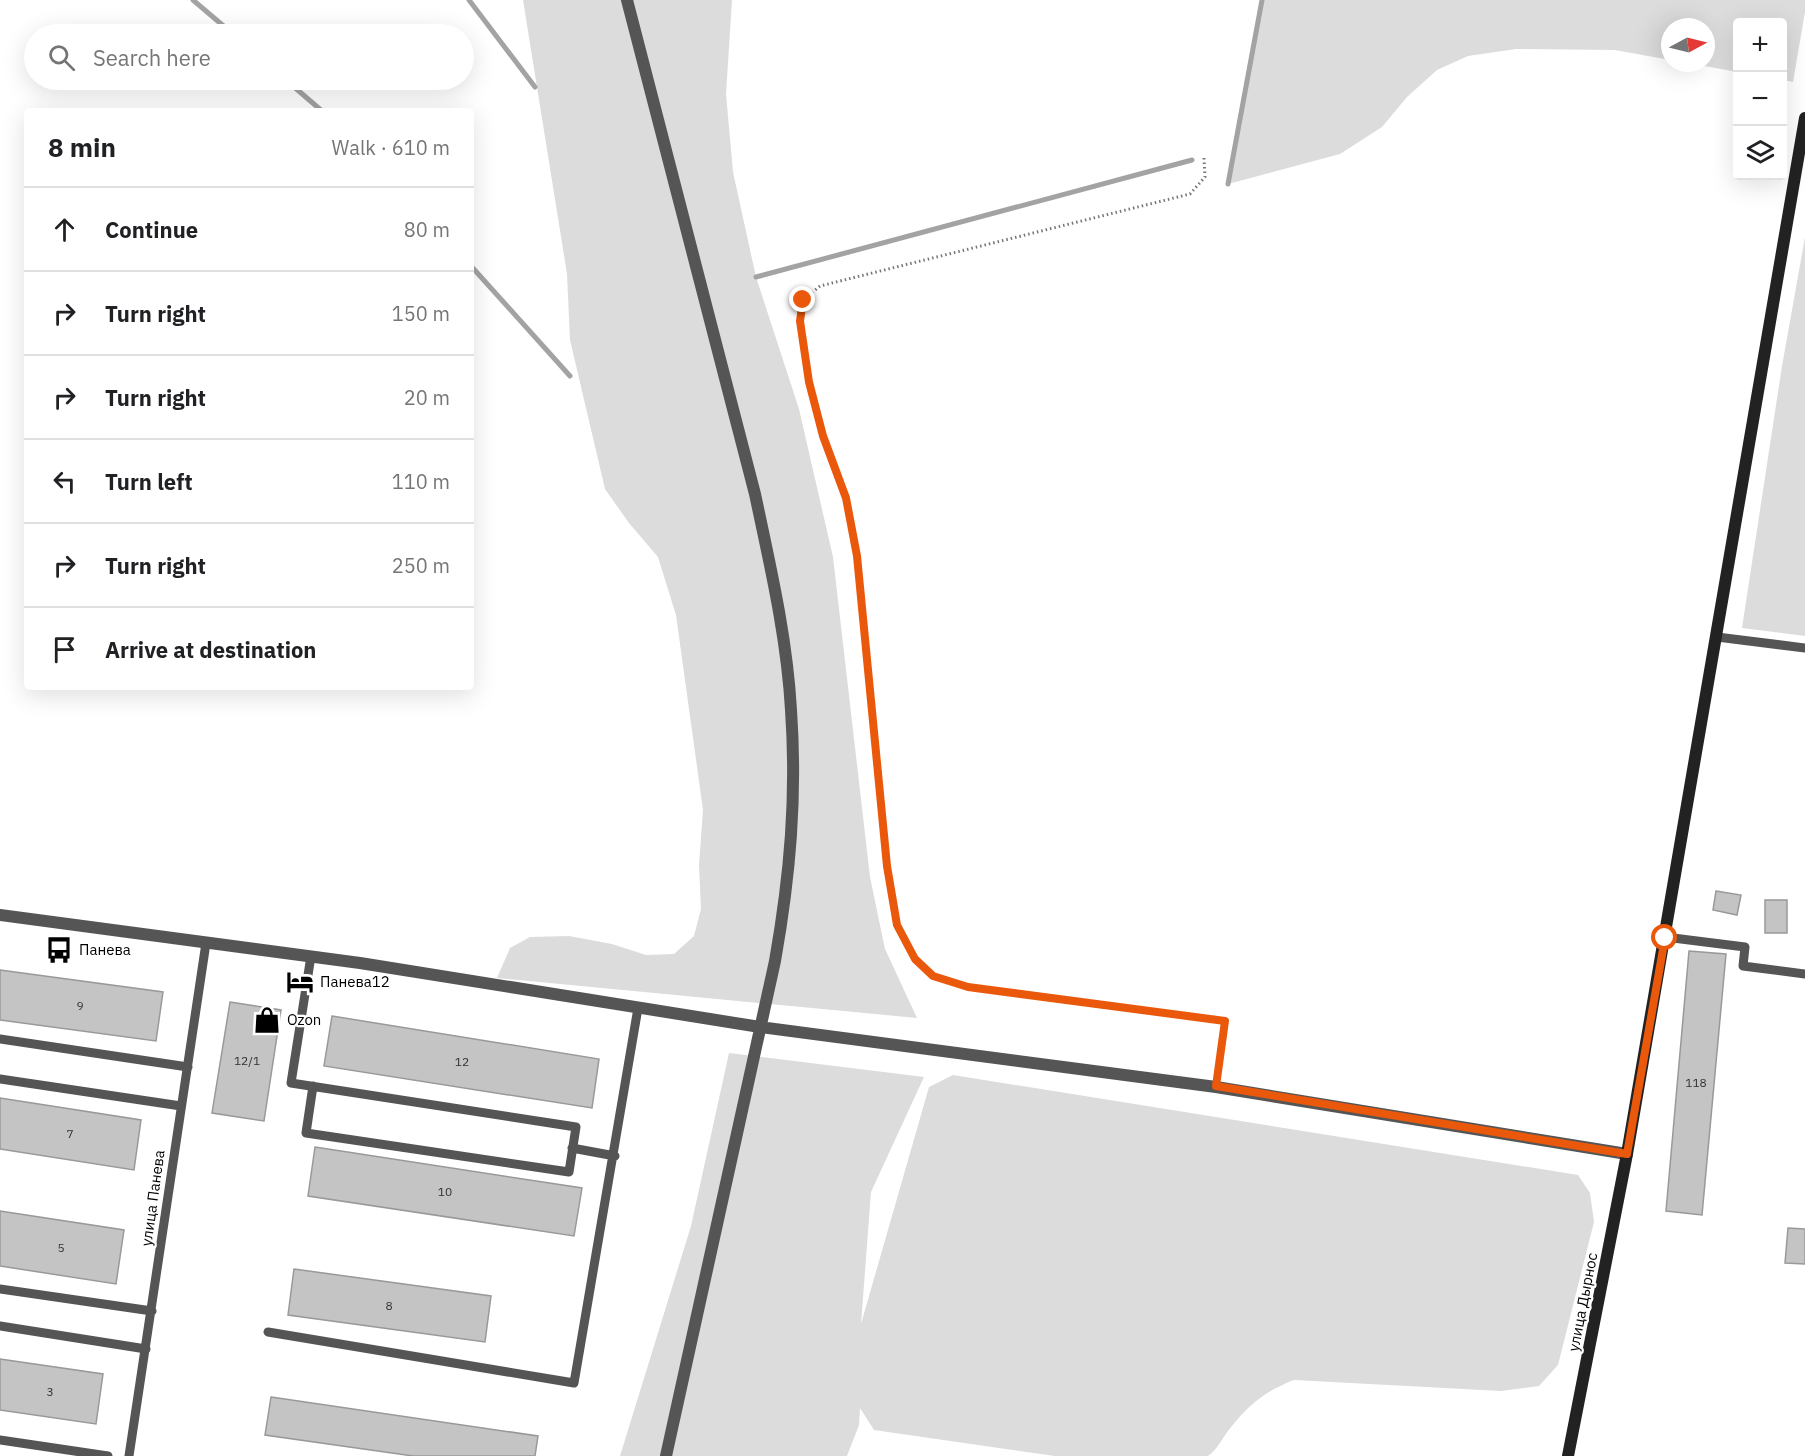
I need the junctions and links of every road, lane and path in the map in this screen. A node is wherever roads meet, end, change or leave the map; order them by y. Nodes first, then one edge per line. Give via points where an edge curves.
1 (627, 0) edge
2 (1805, 118) edge
3 (1204, 158) dead end
4 (1717, 637) junction
5 (1805, 648) edge
6 (0, 915) edge
7 (1665, 938) junction
8 (206, 943) junction
9 (311, 956) junction
10 (1805, 974) edge
11 (638, 1008) junction
12 (760, 1027) junction
13 (0, 1039) edge
14 (188, 1067) junction
15 (0, 1079) edge
16 (313, 1086) junction
17 (1216, 1086) junction
18 (182, 1106) junction
19 (572, 1148) junction
20 (1627, 1154) junction
21 (615, 1156) junction
22 (0, 1289) edge
23 (152, 1311) junction
24 (0, 1326) edge
25 (268, 1332) dead end
26 (146, 1349) junction
27 (0, 1440) edge
28 (108, 1456) edge
29 (129, 1456) edge
30 (666, 1456) edge
31 (1568, 1456) edge

1 - 12 street via 755,494 783,642 791,709 792,826 787,895
2 - 4 main road, улица Дырнос
3 - 17 path via 1205,177 1190,194 820,286 803,300 800,321 809,382 823,436 846,498 857,556 887,866 897,925 915,959 933,976 968,987 1225,1021
4 - 5 lane
4 - 7 main road, улица Дырнос
6 - 8 street
7 - 10 lane via 1745,947 1743,966
7 - 20 main road, улица Дырнос
8 - 9 street
8 - 14 lane, улица Панева
9 - 11 street
9 - 16 lane via 291,1083
11 - 12 street
11 - 21 lane
12 - 17 street
12 - 30 street
13 - 14 lane
14 - 18 lane, улица Панева
15 - 18 lane
16 - 19 lane via 576,1127
16 - 19 lane via 306,1133 569,1172
17 - 20 street
18 - 23 lane, улица Панева
19 - 21 lane
20 - 31 main road, улица Дырнос
21 - 25 lane via 574,1383
22 - 23 lane
23 - 26 lane, улица Панева
24 - 26 lane
26 - 29 lane, улица Панева
27 - 28 lane

